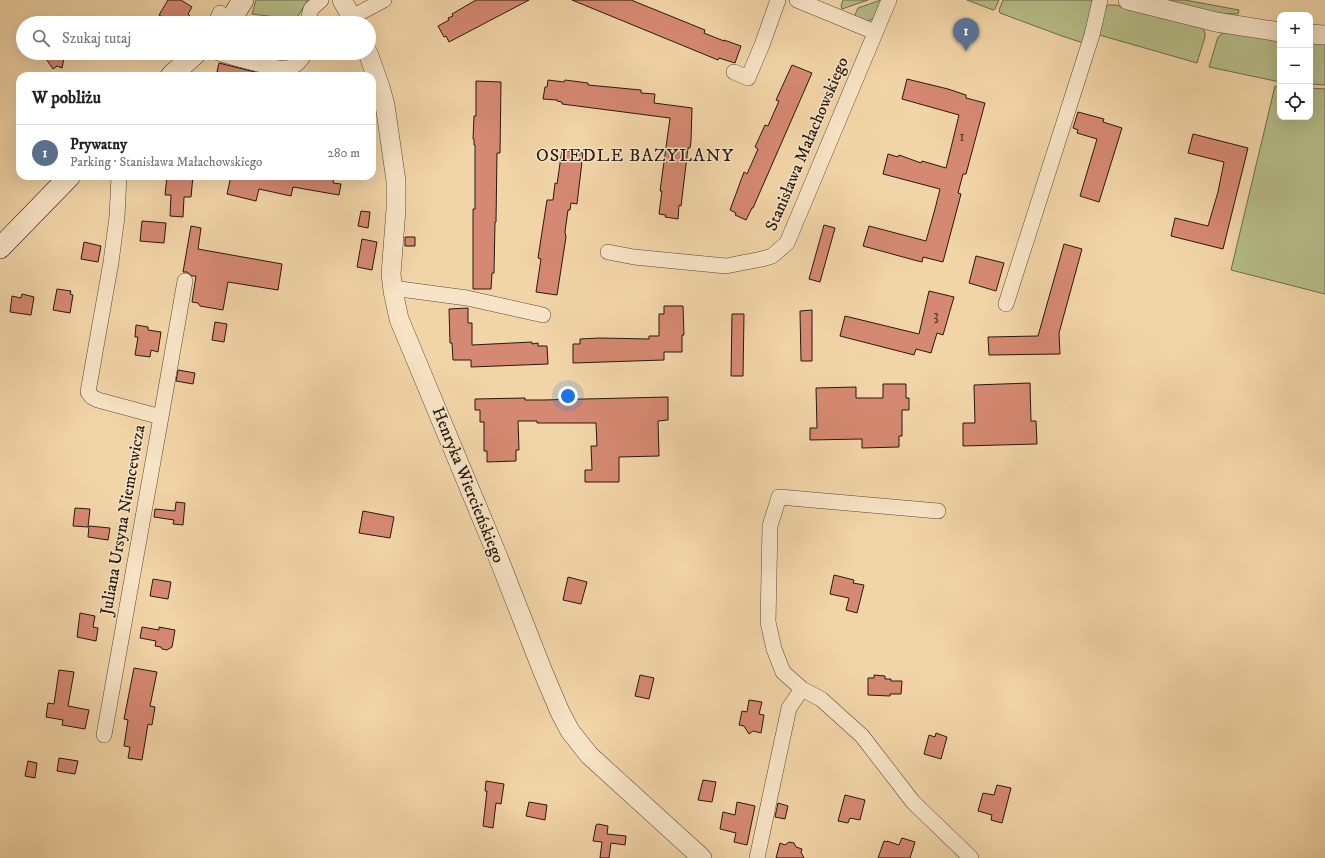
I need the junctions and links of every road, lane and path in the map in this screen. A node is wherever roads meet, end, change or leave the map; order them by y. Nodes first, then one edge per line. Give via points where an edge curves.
1 (243, 0) edge
2 (321, 0) edge
3 (342, 0) edge
4 (384, 0) edge
5 (778, 0) edge
6 (797, 0) edge
7 (889, 0) edge
8 (1100, 0) edge
9 (1128, 0) edge
10 (220, 16) edge
11 (309, 16) edge
12 (351, 16) edge
13 (359, 16) edge
14 (875, 32) junction
15 (1277, 32) edge
16 (1313, 34) edge
17 (1325, 35) edge
18 (187, 60) edge
19 (245, 60) edge
20 (301, 60) edge
21 (370, 60) edge
22 (174, 72) edge
23 (375, 72) edge
24 (734, 72) dead end
25 (376, 76) edge
26 (66, 180) edge
27 (119, 180) edge
28 (0, 248) edge
29 (608, 252) dead end
30 (185, 281) dead end
31 (393, 291) junction
32 (1006, 304) dead end
33 (543, 315) dead end
34 (161, 417) junction
35 (938, 511) dead end
36 (802, 689) junction
37 (104, 735) dead end
38 (702, 858) edge
39 (757, 858) edge
40 (970, 858) edge

1 - 10 main road via 235,13
2 - 11 street via 311,9
3 - 12 street
4 - 13 street
5 - 24 street via 748,78
6 - 14 street
7 - 14 street, Stanisława Małachowskiego
8 - 32 street via 1092,35
9 - 15 street via 1216,22
14 - 29 street, Stanisława Małachowskiego via 787,243 772,256 726,266
16 - 17 street
18 - 22 main road
19 - 20 street via 276,68 296,65
21 - 23 street, Henryka Wiercieńskiego
25 - 31 street, Henryka Wiercieńskiego via 384,105 396,181 391,274
26 - 28 main road
27 - 34 street, Juliana Ursyna Niemcewicza via 111,262 88,392 98,400
30 - 34 street
31 - 33 street via 400,289 467,298
31 - 38 street, Henryka Wiercieńskiego via 399,319 560,712 589,755
34 - 37 street, Juliana Ursyna Niemcewicza
35 - 36 street via 779,497 770,526 768,622 774,650 783,672
36 - 39 street via 789,708
36 - 40 street via 821,699 862,736 913,802

